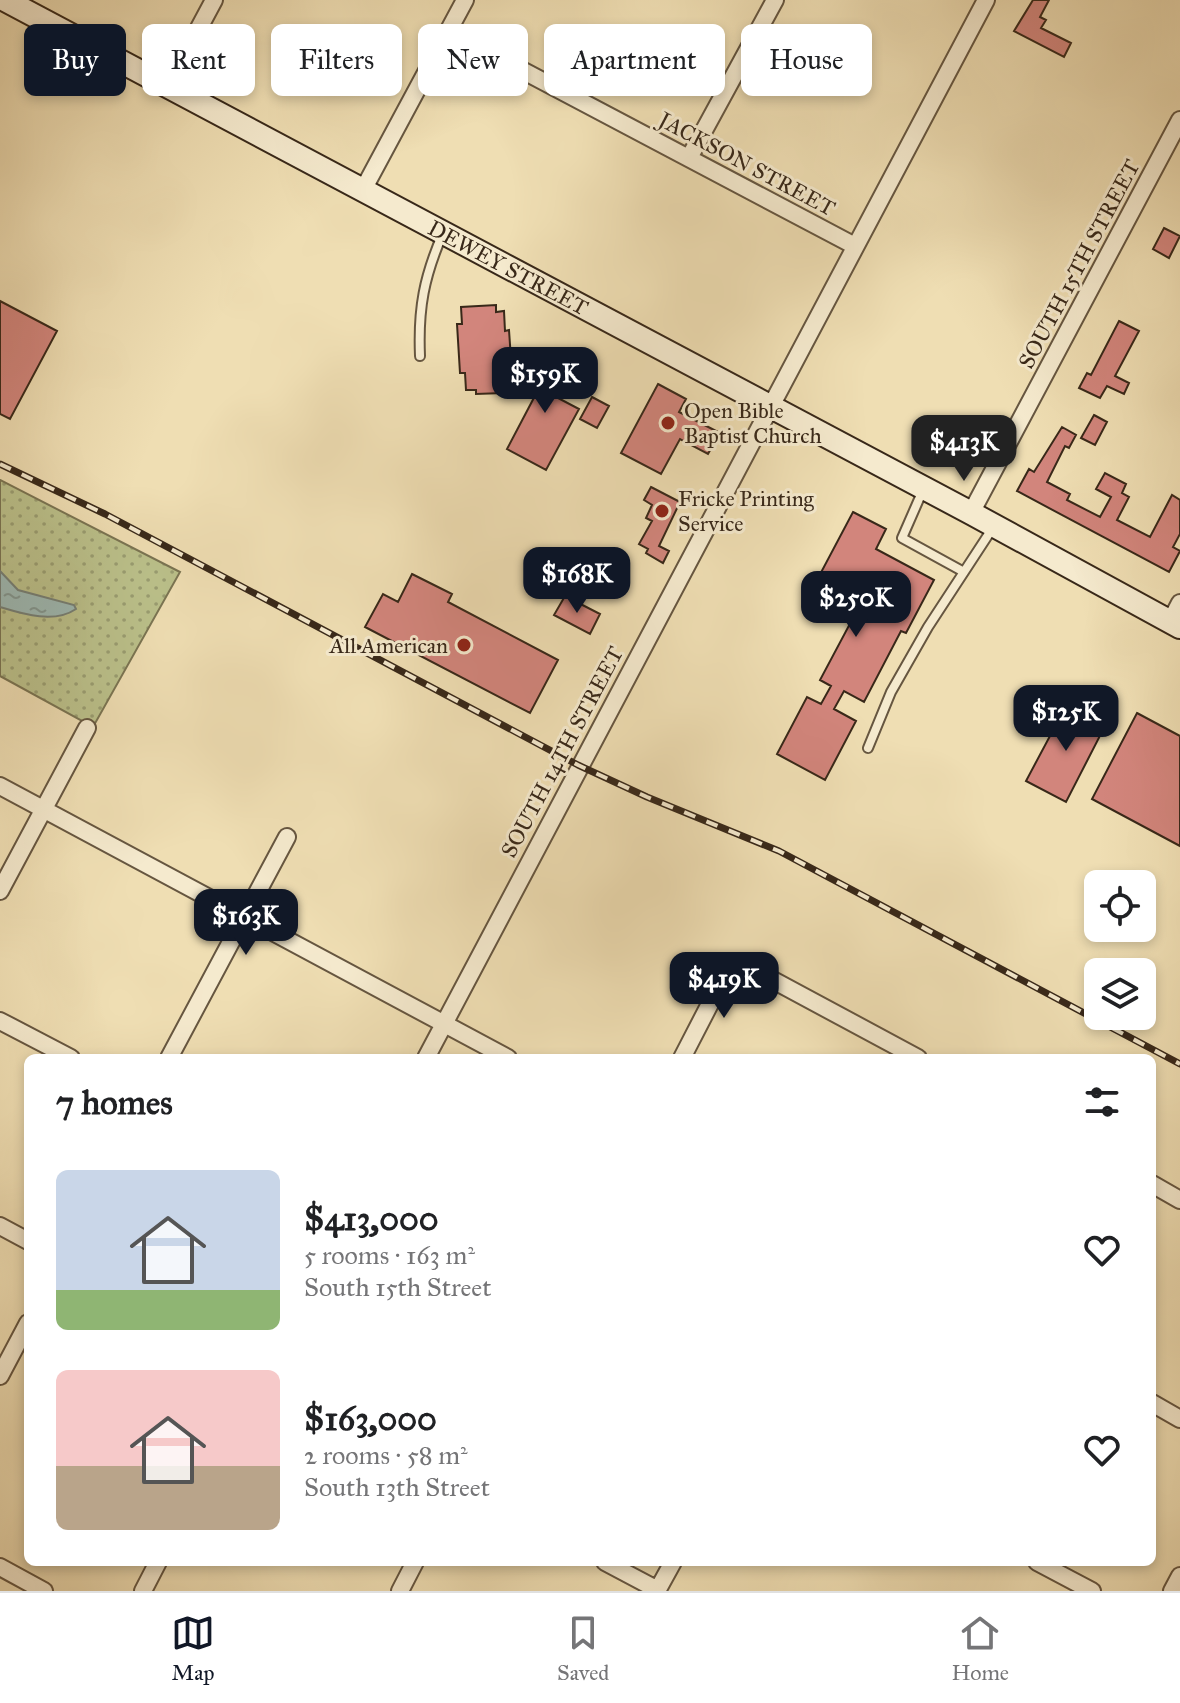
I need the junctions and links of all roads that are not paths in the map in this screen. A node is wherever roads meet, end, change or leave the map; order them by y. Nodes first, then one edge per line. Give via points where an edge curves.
1 (5, 0) edge
2 (214, 0) edge
3 (465, 0) edge
4 (986, 0) edge
5 (768, 2) edge
6 (201, 24) edge
7 (452, 24) edge
8 (142, 72) edge
9 (528, 73) edge
10 (418, 87) edge
11 (187, 96) edge
12 (1180, 120) edge
13 (689, 158) junction
14 (363, 190) junction
15 (443, 232) junction
16 (855, 246) junction
17 (420, 356) dead end
18 (772, 407) junction
19 (924, 488) junction
20 (971, 513) junction
21 (994, 526) junction
22 (964, 572) junction
23 (1177, 618) edge
24 (87, 728) dead end
25 (868, 748) dead end
26 (0, 786) edge
27 (43, 809) junction
28 (287, 837) dead end
29 (0, 891) edge
30 (245, 918) junction
31 (0, 1021) edge
32 (444, 1024) junction
33 (63, 1054) edge
34 (171, 1054) edge
35 (428, 1054) edge
36 (500, 1054) edge
37 (684, 1054) edge
38 (911, 1054) edge
39 (1156, 1186) edge
40 (1180, 1200) edge
41 (0, 1226) edge
42 (24, 1239) edge
43 (24, 1331) edge
44 (0, 1376) edge
45 (1156, 1405) edge
46 (1180, 1419) edge
47 (156, 1566) edge
48 (413, 1566) edge
49 (612, 1566) edge
50 (671, 1566) edge
51 (1045, 1566) edge
52 (0, 1567) edge
53 (1180, 1576) edge
54 (44, 1591) edge
55 (143, 1591) edge
56 (400, 1591) edge
57 (658, 1591) edge
58 (1092, 1591) edge
59 (1172, 1591) edge

1 - 8 street, DEWEY STREET
2 - 6 street
3 - 7 street
4 - 16 street, SOUTH 14TH STREET
5 - 13 street
9 - 13 street, JACKSON STREET
10 - 14 street
11 - 14 street, DEWEY STREET
12 - 20 street, SOUTH 15TH STREET
13 - 16 street, JACKSON STREET
14 - 15 street, DEWEY STREET
15 - 17 lane via 428,266 418,318
15 - 18 street, DEWEY STREET
16 - 18 street, SOUTH 14TH STREET
18 - 19 street, DEWEY STREET
18 - 32 street, SOUTH 14TH STREET
19 - 20 street, DEWEY STREET
19 - 22 lane via 902,538
20 - 21 street, DEWEY STREET
21 - 22 lane
21 - 23 street, DEWEY STREET
22 - 25 lane via 891,692
24 - 27 street
26 - 27 street
27 - 29 street
27 - 30 street
28 - 30 street
30 - 32 street
30 - 34 street
31 - 33 street
32 - 35 street, SOUTH 14TH STREET
32 - 36 street
37 - 38 street via 736,964
39 - 40 street
41 - 42 street
43 - 44 street
45 - 46 street
47 - 55 street
48 - 56 street
49 - 57 street
50 - 57 street
51 - 58 street
52 - 54 street
53 - 59 street

